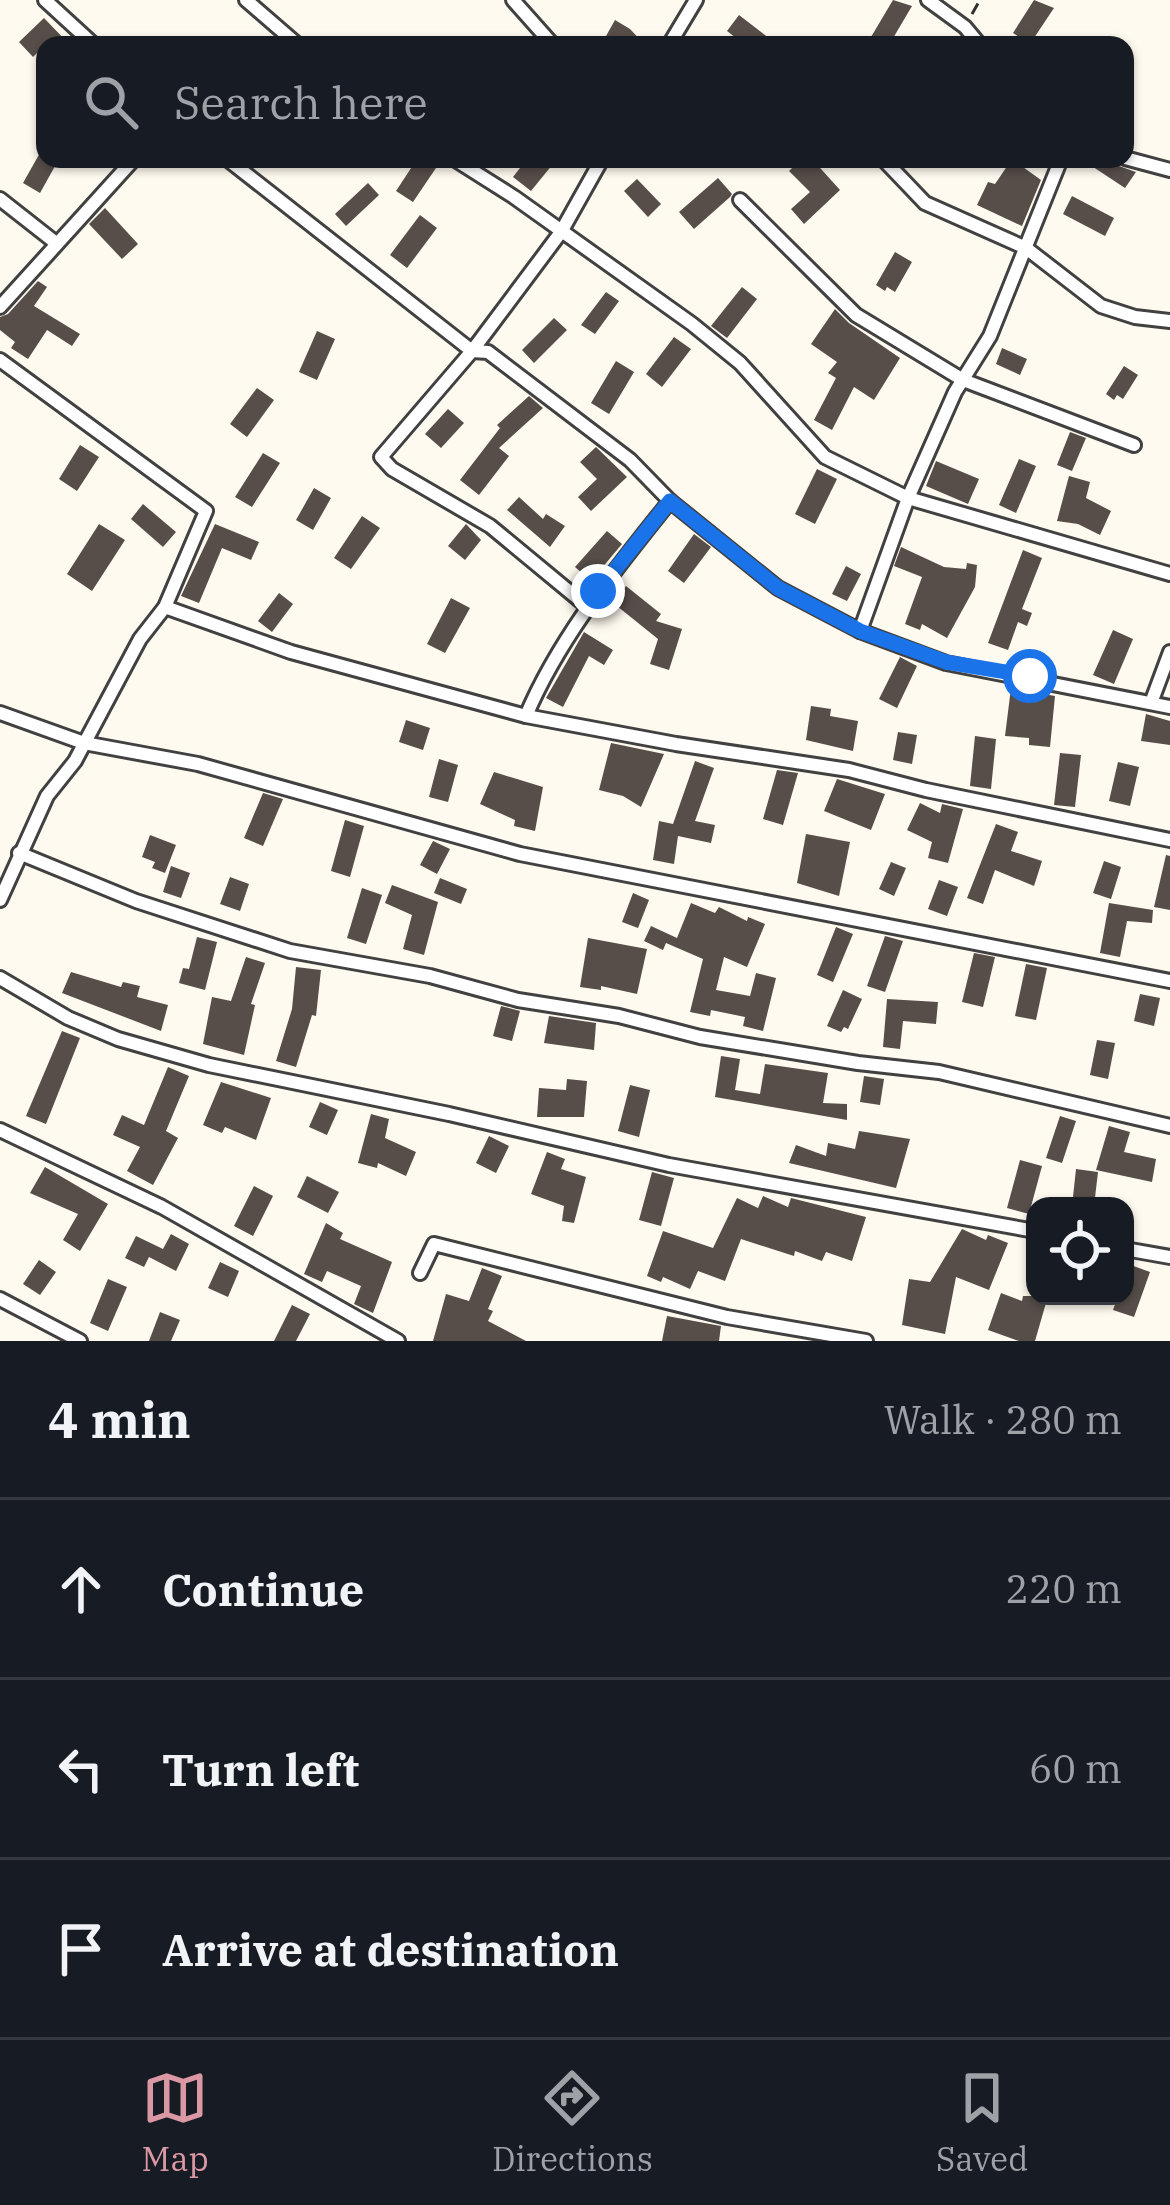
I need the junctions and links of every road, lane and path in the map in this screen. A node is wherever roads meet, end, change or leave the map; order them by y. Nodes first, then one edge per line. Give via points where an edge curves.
1 (45, 0) edge
2 (246, 0) edge
3 (513, 0) edge
4 (696, 0) edge
5 (928, 0) edge
6 (980, 0) edge
7 (964, 27) junction
8 (84, 36) edge
9 (288, 36) edge
10 (545, 36) edge
11 (674, 36) edge
12 (972, 36) edge
13 (1134, 160) edge
14 (126, 168) edge
15 (238, 168) edge
16 (469, 168) edge
17 (597, 168) edge
18 (892, 168) edge
19 (1057, 168) edge
20 (1170, 170) edge
21 (0, 199) edge
22 (740, 200) dead end
23 (561, 232) junction
24 (56, 243) junction
25 (1026, 248) junction
26 (0, 307) edge
27 (1170, 321) edge
28 (472, 351) junction
29 (0, 360) edge
30 (963, 380) junction
31 (1134, 445) dead end
32 (908, 498) junction
33 (670, 501) junction
34 (1170, 574) edge
35 (164, 607) junction
36 (588, 607) junction
37 (860, 631) junction
38 (1170, 652) edge
39 (1151, 703) junction
40 (1170, 707) edge
41 (0, 712) edge
42 (526, 716) junction
43 (84, 742) junction
44 (1170, 840) edge
45 (19, 854) junction
46 (3, 881) edge
47 (0, 900) edge
48 (0, 978) edge
49 (1170, 981) edge
50 (1170, 1126) edge
51 (0, 1130) edge
52 (1026, 1229) edge
53 (1134, 1251) edge
54 (1170, 1258) edge
55 (420, 1273) dead end
56 (0, 1298) edge
57 (80, 1341) edge
58 (398, 1341) edge
59 (866, 1341) edge

1 - 8 street
2 - 9 street
3 - 10 street
4 - 11 street
5 - 7 street
6 - 7 path
7 - 12 street
13 - 20 street
14 - 24 street
15 - 28 street
16 - 23 street
17 - 23 street
18 - 25 street via 925,202
19 - 25 street
21 - 24 street
22 - 30 street via 856,315
23 - 28 street
23 - 32 street via 740,363 825,457
24 - 26 street
25 - 27 street via 1102,306
25 - 30 street
28 - 33 street via 504,364 630,460
28 - 36 street via 381,457 490,526
29 - 35 street via 206,511
30 - 31 street
30 - 32 street
32 - 34 street
32 - 37 street
33 - 36 street
33 - 37 street via 778,588
35 - 42 street via 291,652
35 - 43 street
36 - 42 street
37 - 39 street via 946,662
38 - 39 street
39 - 40 street
41 - 43 street
42 - 44 street via 849,770
43 - 45 street
43 - 49 street via 198,764 520,854
45 - 46 street
45 - 50 street via 290,951 700,1037 939,1072
46 - 47 street
48 - 52 street via 118,1039 209,1065 669,1166
51 - 58 street via 162,1207
53 - 54 street
55 - 59 street via 434,1244 727,1317
56 - 57 street

